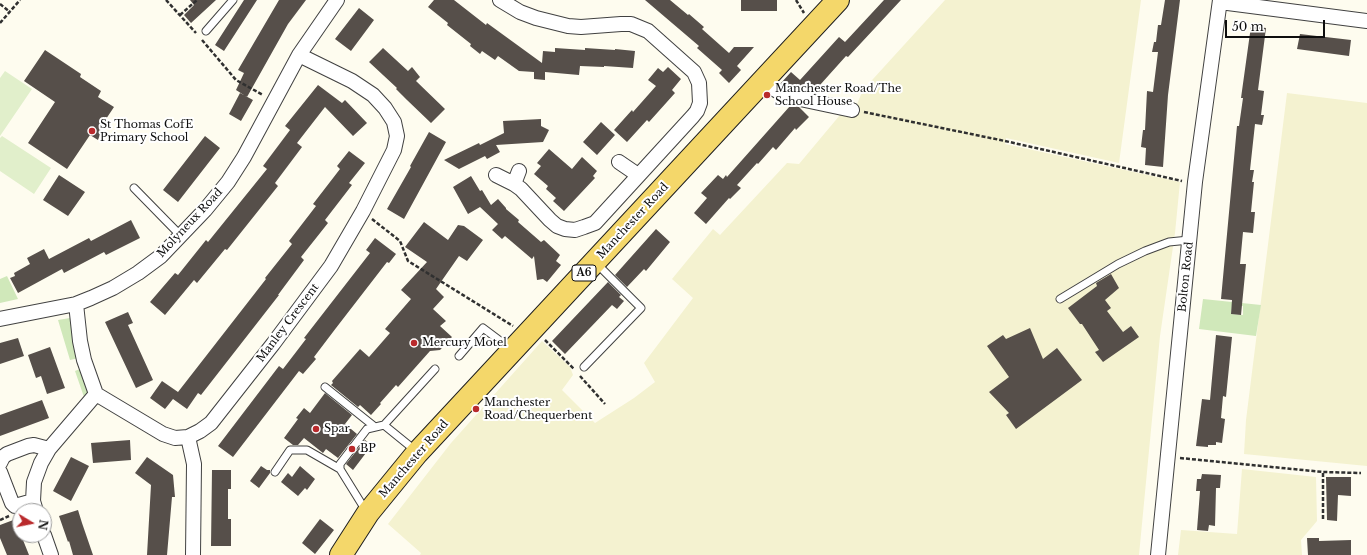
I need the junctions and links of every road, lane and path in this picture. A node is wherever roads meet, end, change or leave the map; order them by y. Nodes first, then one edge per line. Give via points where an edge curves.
1 (20, 0) edge
2 (166, 0) edge
3 (197, 0) edge
4 (233, 0) edge
5 (336, 0) edge
6 (500, 0) edge
7 (838, 0) edge
8 (1220, 1) edge
9 (0, 4) edge
10 (10, 12) junction
11 (180, 15) junction
12 (1367, 20) edge
13 (0, 23) edge
14 (206, 32) dead end
15 (299, 55) junction
16 (762, 82) junction
17 (275, 101) junction
18 (852, 110) joint
19 (619, 162) dead end
20 (496, 175) dead end
21 (638, 175) junction
22 (1195, 182) junction
23 (134, 188) dead end
24 (363, 211) junction
25 (180, 236) junction
26 (1190, 240) junction
27 (594, 262) junction
28 (1060, 299) dead end
29 (76, 304) junction
30 (0, 319) edge
31 (531, 331) junction
32 (512, 351) junction
33 (459, 356) dead end
34 (584, 367) dead end
35 (435, 369) dead end
36 (576, 370) dead end
37 (579, 375) dead end
38 (325, 387) dead end
39 (96, 394) junction
40 (605, 404) dead end
41 (384, 425) junction
42 (375, 427) junction
43 (188, 437) junction
44 (50, 449) junction
45 (418, 453) junction
46 (1168, 457) junction
47 (0, 463) edge
48 (340, 469) junction
49 (0, 472) edge
50 (275, 472) dead end
51 (1323, 472) junction
52 (1361, 473) dead end
53 (12, 503) edge
54 (34, 503) edge
55 (368, 513) junction
56 (1322, 518) dead end
57 (47, 543) edge
58 (51, 555) edge
59 (193, 555) edge
60 (341, 555) edge
61 (1158, 555) edge

1 - 10 path
2 - 11 path
3 - 11 path
4 - 14 lane
5 - 15 street, Molyneux Road
6 - 21 street via 520,12 568,26 621,24 640,27 648,31 694,72 700,93 697,111
7 - 16 main road, Manchester Road / A6
8 - 12 street
8 - 22 street, Bolton Road
9 - 10 path
10 - 13 path
11 - 17 path via 236,80
15 - 17 street, Molyneux Road
15 - 24 street, Manley Crescent via 352,81 368,92 385,108 394,122 397,136 394,150
16 - 18 street via 786,96
16 - 27 main road, Manchester Road / A6
17 - 25 street, Molyneux Road via 228,182 206,210
18 - 22 path
19 - 21 street
20 - 21 street via 516,178 521,190 550,220 557,226 575,230 595,223
22 - 26 street, Bolton Road
23 - 25 lane
24 - 31 path via 400,241 408,261
24 - 43 street, Manley Crescent via 331,266 273,344 211,423
25 - 29 street, Molyneux Road via 161,256 138,273 113,288
26 - 28 lane via 1168,242 1145,251
26 - 46 street, Bolton Road
27 - 31 main road, Manchester Road / A6
27 - 34 lane via 642,308
29 - 30 street, Molyneux Road
29 - 39 street via 84,360
31 - 32 main road, Manchester Road / A6
31 - 36 path
32 - 33 lane via 483,328
32 - 45 main road, Manchester Road / A6
35 - 41 lane
37 - 40 path
38 - 42 lane
39 - 43 street via 163,434 175,438
39 - 44 street
41 - 42 lane
41 - 45 lane
42 - 48 lane via 367,429 340,464
43 - 59 street via 194,464
44 - 47 street via 28,446 7,454
44 - 54 street via 34,482
45 - 55 main road, Manchester Road / A6
46 - 51 path
46 - 61 street, Bolton Road
48 - 50 lane via 307,450 290,450
48 - 55 lane
49 - 53 street
51 - 52 path
51 - 56 path
55 - 60 main road, Manchester Road / A6
57 - 58 street

